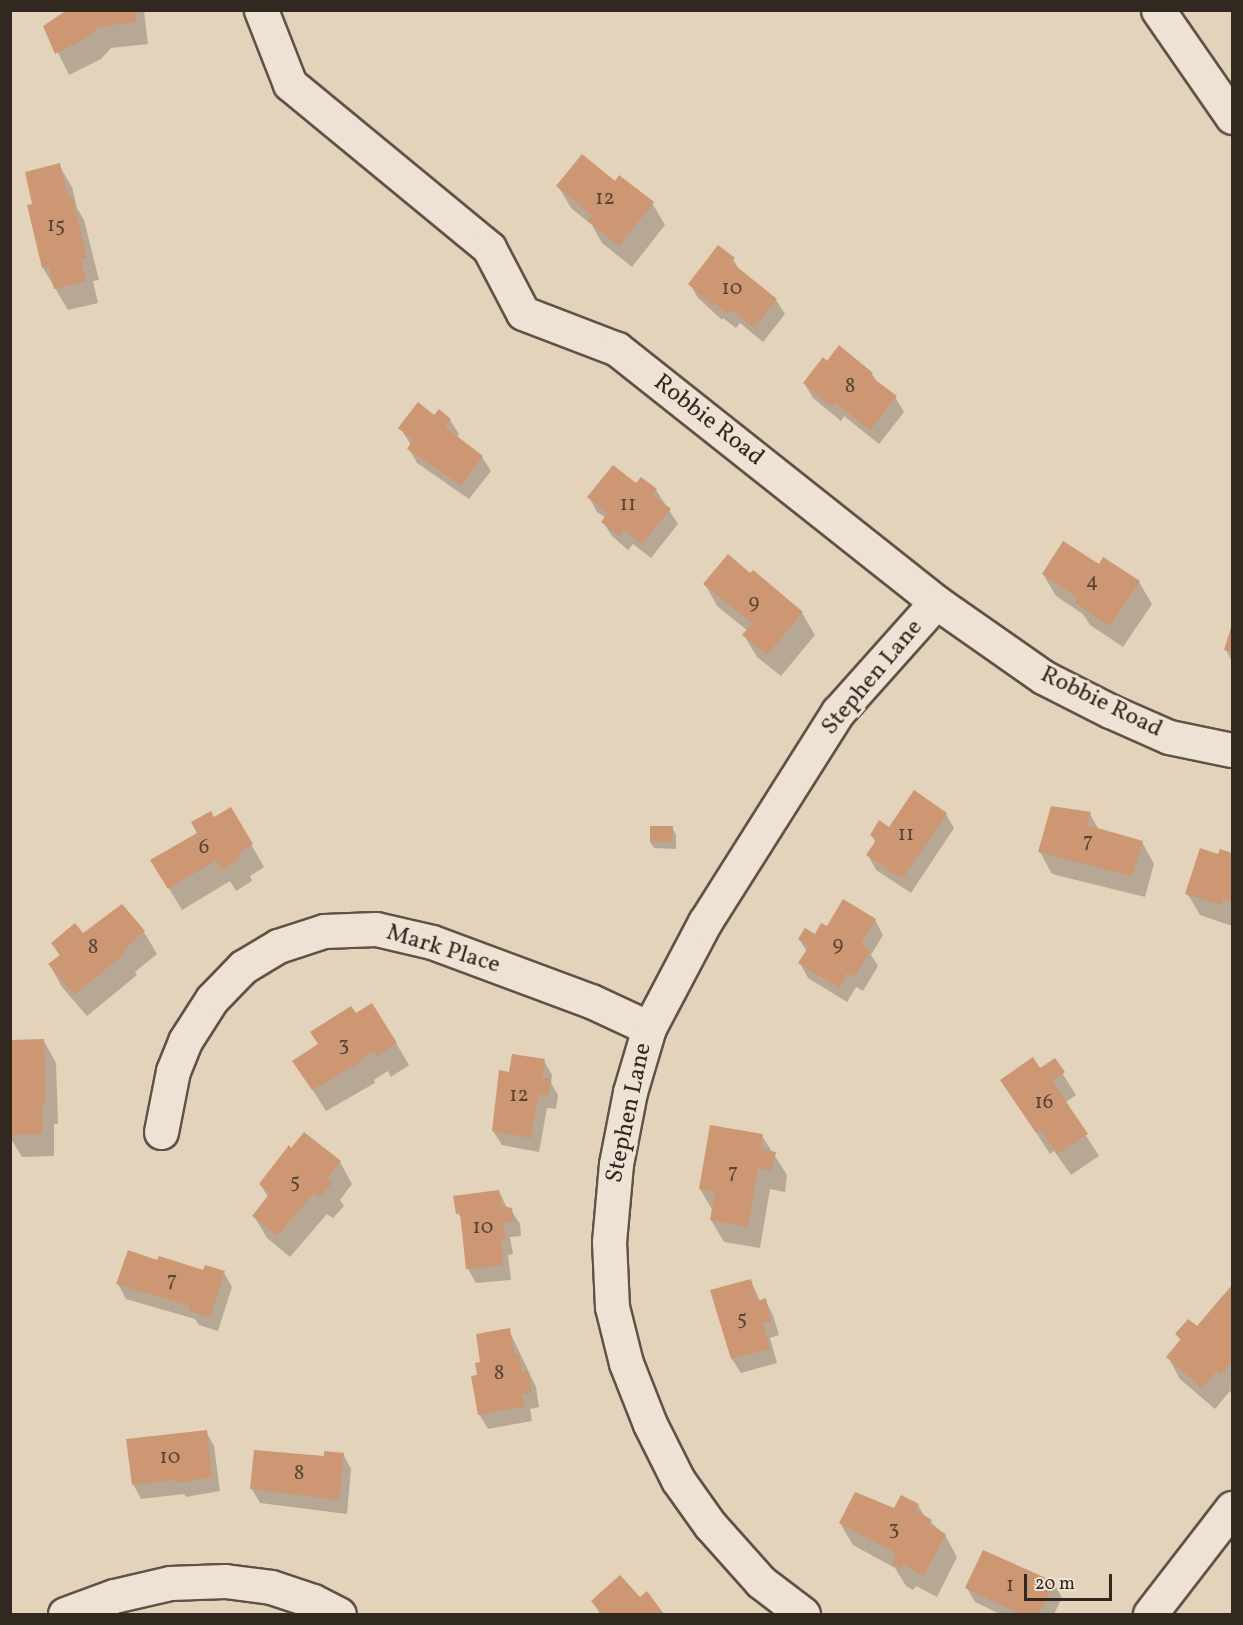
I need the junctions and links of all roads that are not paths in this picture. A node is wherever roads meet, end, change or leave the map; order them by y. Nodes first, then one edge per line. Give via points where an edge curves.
1 (261, 10) edge
2 (1158, 10) edge
3 (1233, 117) edge
4 (936, 602) junction
5 (1233, 750) edge
6 (649, 1028) junction
7 (160, 1132) dead end
8 (1233, 1508) edge
9 (65, 1614) edge
10 (339, 1614) edge
11 (803, 1614) edge
12 (1150, 1614) edge

1 - 4 street, Robbie Road via 290,84 489,248 523,313 617,349
2 - 3 street
4 - 5 street, Robbie Road via 1043,677 1110,711 1169,736
4 - 6 street, Stephen Lane via 838,712 705,922
6 - 7 street, Mark Place via 591,1001 432,942 376,929 324,931 278,946 243,967 212,999 184,1041
6 - 11 street, Stephen Lane via 630,1092 616,1164 609,1242 612,1307 626,1363 678,1480 710,1525 761,1582
8 - 12 street
9 - 10 street via 170,1582 225,1581 271,1587

